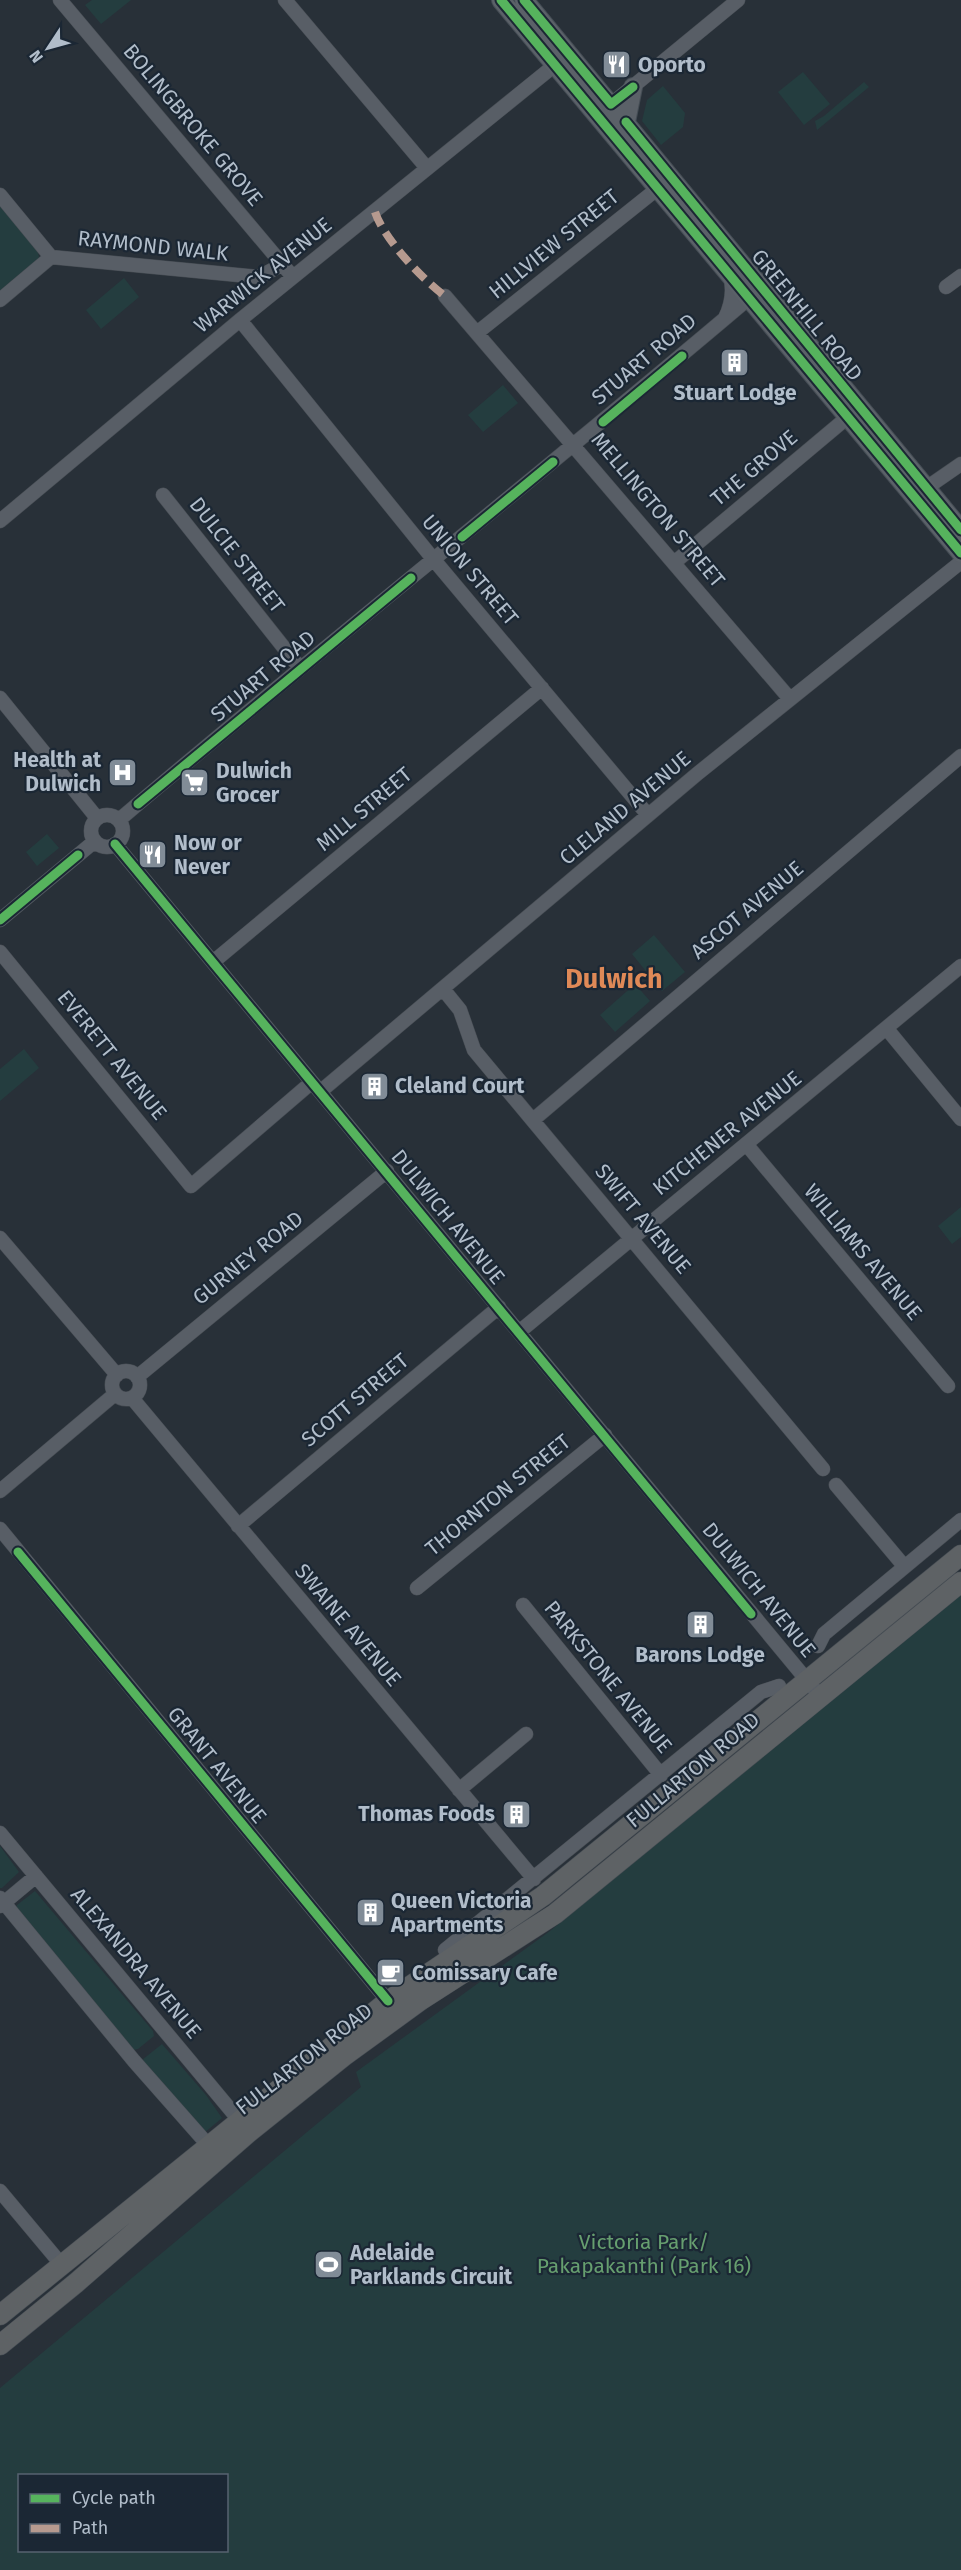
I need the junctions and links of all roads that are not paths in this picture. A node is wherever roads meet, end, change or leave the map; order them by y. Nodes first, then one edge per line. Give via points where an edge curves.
1 (285, 0) edge
2 (501, 0) edge
3 (524, 0) edge
4 (738, 0) edge
5 (66, 2) edge
6 (550, 32) junction
7 (555, 65) junction
8 (633, 87) junction
9 (604, 110) junction
10 (626, 123) junction
11 (426, 167) junction
12 (657, 189) junction
13 (0, 195) edge
14 (51, 257) junction
15 (283, 264) junction
16 (730, 275) junction
17 (961, 276) edge
18 (293, 277) junction
19 (946, 287) dead end
20 (756, 292) junction
21 (445, 296) dead end
22 (0, 300) edge
23 (724, 319) junction
24 (240, 320) junction
25 (478, 332) junction
26 (854, 412) junction
27 (575, 445) junction
28 (961, 464) edge
29 (920, 492) junction
30 (163, 495) dead end
31 (0, 521) edge
32 (961, 530) edge
33 (961, 553) edge
34 (434, 560) junction
35 (675, 562) junction
36 (961, 562) edge
37 (300, 668) junction
38 (542, 688) junction
39 (0, 698) edge
40 (790, 699) junction
41 (961, 756) edge
42 (648, 815) junction
43 (97, 818) junction
44 (119, 820) junction
45 (95, 841) junction
46 (116, 844) junction
47 (0, 920) edge
48 (0, 952) edge
49 (213, 962) junction
50 (961, 966) edge
51 (442, 989) junction
52 (887, 1029) junction
53 (316, 1087) junction
54 (961, 1119) edge
55 (533, 1120) junction
56 (746, 1144) junction
57 (387, 1171) junction
58 (190, 1186) joint
59 (0, 1238) edge
60 (632, 1239) junction
61 (499, 1307) junction
62 (519, 1332) junction
63 (117, 1375) junction
64 (137, 1377) junction
65 (948, 1386) dead end
66 (115, 1394) junction
67 (132, 1398) junction
68 (604, 1435) junction
69 (823, 1469) dead end
70 (836, 1485) dead end
71 (0, 1491) edge
72 (960, 1522) edge
73 (238, 1526) junction
74 (0, 1529) edge
75 (961, 1555) edge
76 (904, 1566) junction
77 (961, 1582) edge
78 (417, 1588) dead end
79 (523, 1605) dead end
80 (818, 1646) dead end
81 (779, 1686) dead end
82 (813, 1689) junction
83 (526, 1734) dead end
84 (661, 1775) junction
85 (459, 1790) junction
86 (0, 1833) edge
87 (585, 1850) junction
88 (605, 1873) junction
89 (36, 1876) junction
90 (534, 1879) junction
91 (1, 1902) edge
92 (445, 1950) dead end
93 (394, 2008) junction
94 (240, 2120) junction
95 (216, 2150) junction
96 (0, 2192) edge
97 (61, 2264) junction
98 (76, 2283) junction
99 (0, 2314) edge
100 (0, 2345) edge

1 - 11 street
2 - 7 main road, GREENHILL ROAD
3 - 6 main road, GREENHILL ROAD
4 - 8 street
5 - 15 street, BOLINGBROKE GROVE
6 - 7 main road
6 - 9 main road, GREENHILL ROAD
7 - 9 main road, GREENHILL ROAD
7 - 11 street, WARWICK AVENUE
8 - 9 street
8 - 10 main road
9 - 10 main road, GREENHILL ROAD
9 - 12 main road, GREENHILL ROAD
10 - 20 main road, GREENHILL ROAD
11 - 18 street, WARWICK AVENUE
12 - 16 main road, GREENHILL ROAD
12 - 25 street, HILLVIEW STREET
13 - 14 street
14 - 15 street, RAYMOND WALK via 259,277
14 - 22 street
15 - 18 street, BOLINGBROKE GROVE
16 - 20 main road, GREENHILL ROAD
16 - 23 street, STUART ROAD via 731,302
17 - 19 street
18 - 24 street, WARWICK AVENUE
20 - 23 street, STUART ROAD
20 - 26 main road, GREENHILL ROAD
21 - 25 street, MELLINGTON STREET
23 - 27 street, STUART ROAD
24 - 31 street, WARWICK AVENUE
24 - 34 street, UNION STREET
25 - 27 street, MELLINGTON STREET
26 - 29 main road, GREENHILL ROAD
26 - 35 street, THE GROVE
27 - 34 street, STUART ROAD
27 - 35 street, MELLINGTON STREET
28 - 29 street
29 - 32 main road, GREENHILL ROAD
29 - 33 main road, GREENHILL ROAD
30 - 37 street, DULCIE STREET
34 - 37 street, STUART ROAD
34 - 38 street, UNION STREET
35 - 40 street, MELLINGTON STREET
36 - 40 street, CLELAND AVENUE
37 - 44 street, STUART ROAD
38 - 42 street, UNION STREET
38 - 49 street, MILL STREET
39 - 43 street
40 - 42 street, CLELAND AVENUE
41 - 55 street, ASCOT AVENUE
42 - 51 street, CLELAND AVENUE
43 - 44 street via 106,814
43 - 45 street via 91,832
44 - 46 street via 123,833
45 - 46 street via 107,847
45 - 47 street
46 - 49 street, DULWICH AVENUE
48 - 58 street, EVERETT AVENUE
49 - 53 street, DULWICH AVENUE
50 - 52 street, KITCHENER AVENUE
51 - 53 street, CLELAND AVENUE
51 - 55 street, SWIFT AVENUE via 460,1010 474,1050
52 - 54 street
52 - 56 street, KITCHENER AVENUE
53 - 57 street, DULWICH AVENUE
53 - 58 street, CLELAND AVENUE
55 - 60 street, SWIFT AVENUE
56 - 60 street, KITCHENER AVENUE
56 - 65 street, WILLIAMS AVENUE
57 - 61 street, DULWICH AVENUE
57 - 64 street, GURNEY ROAD
59 - 63 street
60 - 62 street, KITCHENER AVENUE
60 - 69 street, SWIFT AVENUE
61 - 62 street, DULWICH AVENUE
61 - 73 street, SCOTT STREET
62 - 68 street, DULWICH AVENUE
63 - 64 street via 125,1372
63 - 66 street via 112,1385
64 - 67 street via 140,1386
66 - 67 street via 123,1399
66 - 71 street
67 - 73 street, SWAINE AVENUE
68 - 78 street, THORNTON STREET
68 - 82 street, DULWICH AVENUE
70 - 76 street
72 - 76 street
73 - 85 street, SWAINE AVENUE
74 - 93 street, GRANT AVENUE
75 - 82 highway, FULLARTON ROAD
76 - 80 street via 824,1634
77 - 82 highway, FULLARTON ROAD
79 - 84 street, PARKSTONE AVENUE
81 - 84 street, FULLARTON ROAD via 761,1692
82 - 87 highway, FULLARTON ROAD
82 - 88 highway, FULLARTON ROAD
83 - 85 street
84 - 87 street, FULLARTON ROAD
85 - 90 street, SWAINE AVENUE
86 - 89 street, ALEXANDRA AVENUE
87 - 88 highway
87 - 90 street, FULLARTON ROAD
87 - 93 highway, FULLARTON ROAD via 543,1896
88 - 93 highway, FULLARTON ROAD via 555,1914
89 - 91 street
89 - 94 street, ALEXANDRA AVENUE
90 - 92 street, FULLARTON ROAD
91 - 95 street via 134,2061
93 - 94 highway, FULLARTON ROAD
93 - 95 highway, FULLARTON ROAD via 335,2063
94 - 95 highway, FULLARTON ROAD
95 - 97 highway, FULLARTON ROAD
95 - 98 highway, FULLARTON ROAD
96 - 97 street
97 - 98 highway
97 - 99 highway, FULLARTON ROAD
98 - 100 highway, FULLARTON ROAD

